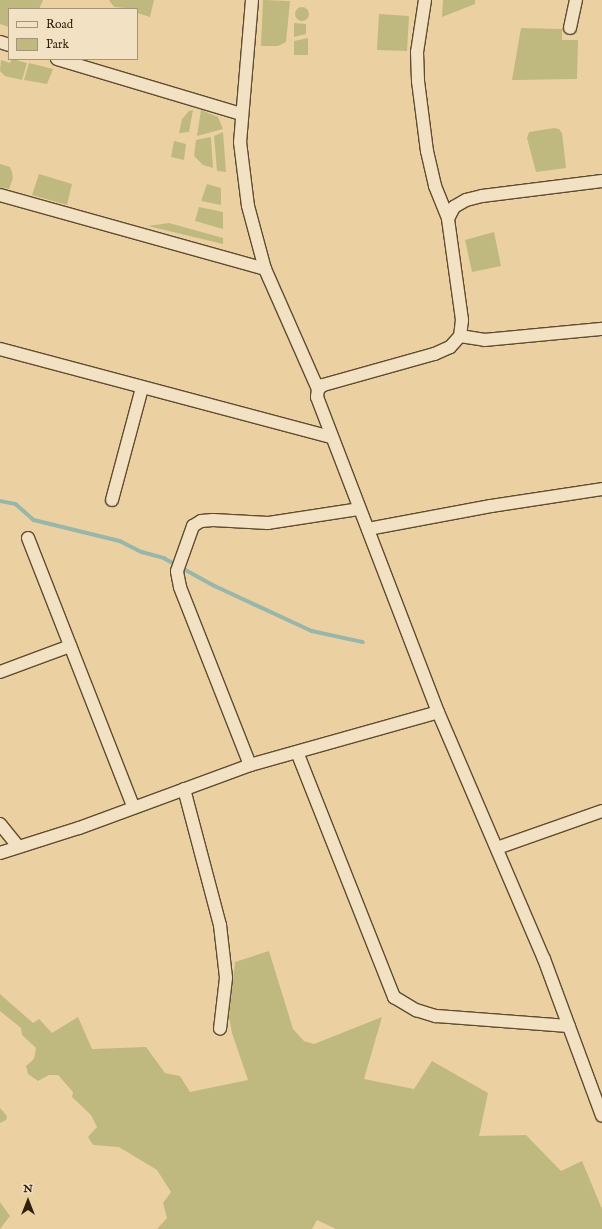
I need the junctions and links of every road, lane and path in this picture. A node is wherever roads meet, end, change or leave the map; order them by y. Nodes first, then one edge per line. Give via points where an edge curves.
1 (252, 0) edge
2 (424, 0) edge
3 (576, 0) edge
4 (570, 28) dead end
5 (60, 60) edge
6 (242, 114) junction
7 (602, 181) edge
8 (0, 195) edge
9 (448, 219) junction
10 (265, 269) junction
11 (602, 329) edge
12 (460, 336) junction
13 (0, 349) edge
14 (142, 388) junction
15 (318, 389) junction
16 (331, 437) junction
17 (602, 489) edge
18 (112, 500) dead end
19 (359, 509) junction
20 (368, 529) junction
21 (28, 538) dead end
22 (70, 646) junction
23 (0, 672) edge
24 (438, 712) junction
25 (297, 752) junction
26 (250, 765) junction
27 (184, 789) junction
28 (133, 806) junction
29 (602, 811) edge
30 (0, 824) edge
31 (18, 846) junction
32 (497, 848) junction
33 (0, 853) edge
34 (569, 1026) junction
35 (220, 1029) dead end
36 (602, 1116) edge

1 - 6 street
2 - 9 street via 417,52 418,82 427,151 435,186
3 - 4 street
5 - 6 street
6 - 10 street via 240,142 248,206
7 - 9 street via 482,196 454,207
8 - 10 street
9 - 12 street via 462,320
10 - 15 street
11 - 12 street via 485,340
12 - 15 street via 450,346 434,354 323,385
13 - 14 street
14 - 16 street
14 - 18 street
15 - 16 street via 317,397
16 - 19 street
17 - 20 street
19 - 20 street
19 - 26 street via 268,523 200,521 193,526 178,567 193,625
20 - 24 street
21 - 22 street
22 - 23 street
22 - 28 street
24 - 25 street
24 - 32 street
25 - 26 street
25 - 34 street via 394,997 411,1008 436,1016
26 - 27 street
27 - 28 street
27 - 35 street via 220,925 226,978
28 - 31 street via 79,828
29 - 32 street
30 - 31 street
31 - 33 street
32 - 34 street
34 - 36 street

